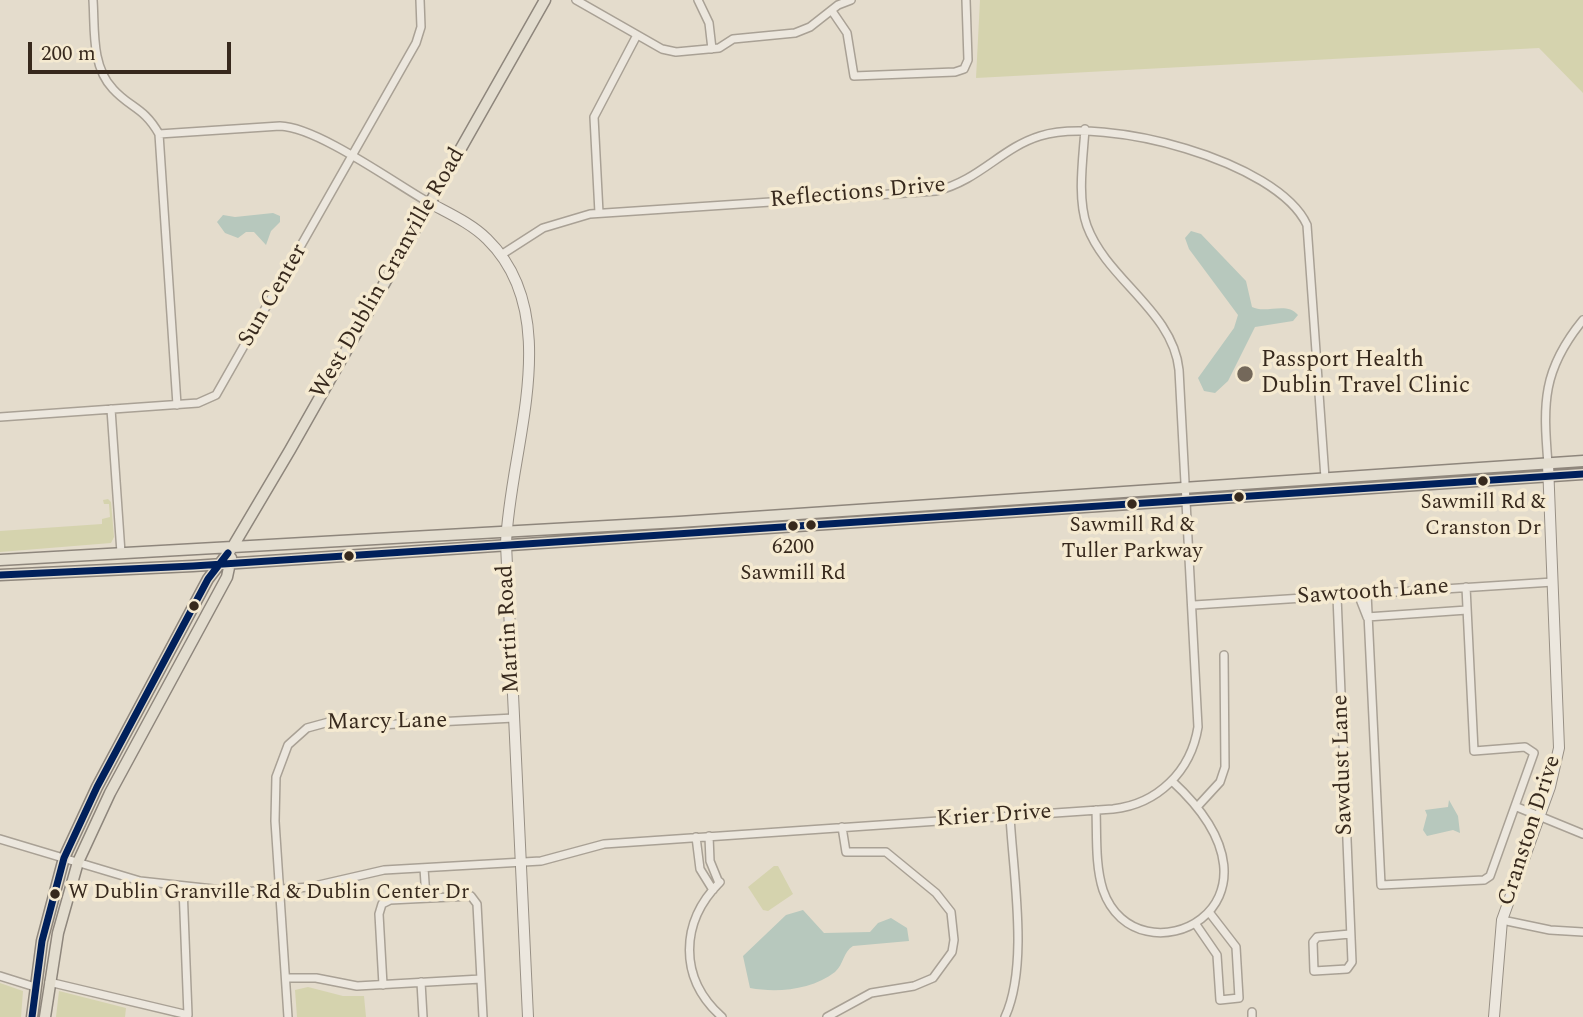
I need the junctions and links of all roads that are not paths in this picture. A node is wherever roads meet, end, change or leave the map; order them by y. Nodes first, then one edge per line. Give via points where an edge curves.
1 (93, 0) edge
2 (420, 0) edge
3 (545, 0) edge
4 (576, 0) edge
5 (698, 0) edge
6 (966, 0) edge
7 (846, 1) edge
8 (832, 11) junction
9 (637, 35) junction
10 (712, 49) junction
11 (1085, 129) junction
12 (159, 134) junction
13 (351, 158) junction
14 (428, 202) junction
15 (599, 213) junction
16 (500, 254) junction
17 (1583, 320) edge
18 (177, 405) junction
19 (111, 409) junction
20 (0, 416) edge
21 (1583, 461) edge
22 (1548, 464) junction
23 (1583, 474) edge
24 (1548, 476) junction
25 (1325, 478) junction
26 (1187, 487) junction
27 (1188, 499) junction
28 (506, 532) junction
29 (506, 544) junction
30 (232, 548) junction
31 (121, 554) junction
32 (0, 560) edge
33 (216, 564) junction
34 (231, 564) junction
35 (0, 575) edge
36 (1553, 582) junction
37 (1466, 587) junction
38 (1367, 593) junction
39 (1358, 594) junction
40 (1337, 596) junction
41 (1194, 606) junction
42 (1467, 610) junction
43 (1367, 617) junction
44 (1224, 655) dead end
45 (514, 718) junction
46 (1172, 781) junction
47 (1197, 807) junction
48 (1517, 807) junction
49 (1096, 810) junction
50 (1010, 816) junction
51 (1540, 818) junction
52 (842, 827) junction
53 (1583, 834) edge
54 (709, 836) junction
55 (696, 837) junction
56 (0, 839) edge
57 (64, 858) junction
58 (78, 862) junction
59 (522, 862) junction
60 (424, 868) junction
61 (183, 887) junction
62 (279, 890) junction
63 (713, 890) junction
64 (426, 898) junction
65 (1209, 912) junction
66 (1502, 920) junction
67 (1195, 923) junction
68 (1583, 932) edge
69 (1350, 934) junction
70 (0, 976) edge
71 (286, 978) junction
72 (481, 979) junction
73 (49, 982) junction
74 (421, 982) junction
75 (383, 985) junction
76 (35, 987) junction
77 (32, 1017) edge
78 (45, 1017) edge
79 (288, 1017) edge
80 (423, 1017) edge
81 (484, 1017) edge
82 (528, 1017) edge
83 (722, 1017) edge
84 (827, 1017) edge
85 (1005, 1017) edge
86 (1494, 1017) edge

1 - 12 street via 96,48 103,73 112,89 147,115
2 - 13 street, Sun Center via 416,43
3 - 14 main road, West Dublin Granville Road
4 - 9 street
5 - 10 street via 709,23
6 - 8 street via 968,60 960,72 859,78 851,72 847,33
7 - 8 street
8 - 10 street via 800,31 733,39
9 - 10 street via 671,52
9 - 15 street via 594,117
11 - 15 street, Reflections Drive via 1034,138 968,181 924,193
11 - 25 street, Reflections Drive via 1233,164 1272,188 1303,216 1309,231
11 - 26 street, Krier Drive via 1083,202 1088,229 1164,329 1176,352
12 - 13 street via 286,127 303,131
12 - 18 street
13 - 14 street
13 - 18 street, Sun Center via 222,387 205,401
14 - 16 street, Martin Road via 481,233
14 - 30 main road, West Dublin Granville Road
15 - 16 street, Reflections Drive via 551,225
16 - 28 street, Martin Road via 522,298 530,341
17 - 22 street via 1559,353 1549,377 1544,413
18 - 19 street, Sun Center
19 - 20 street, Sun Center
19 - 31 street
21 - 22 main road
22 - 24 street
22 - 25 main road
23 - 24 main road
24 - 27 main road
24 - 36 street, Cranston Drive
25 - 26 main road
26 - 27 street, Krier Drive
26 - 28 main road
27 - 29 main road
27 - 41 street, Krier Drive
28 - 29 street, Martin Road
28 - 30 main road
29 - 34 main road
29 - 45 street, Martin Road
30 - 31 main road
30 - 33 main road, West Dublin Granville Road
30 - 34 main road, West Dublin Granville Road
31 - 32 main road
33 - 34 main road
33 - 35 main road
33 - 57 main road, West Dublin Granville Road
34 - 58 main road, West Dublin Granville Road
36 - 37 street, Sawtooth Lane
36 - 51 street, Cranston Drive via 1559,739
37 - 38 street, Sawtooth Lane
37 - 42 street
38 - 39 street, Sawtooth Lane
38 - 43 street
39 - 40 street, Sawtooth Lane
39 - 43 street
40 - 41 street, Sawtooth Lane
40 - 69 street, Sawdust Lane
41 - 46 street, Krier Drive via 1198,727 1190,755
42 - 43 street
42 - 48 street via 1474,751 1525,747 1534,753
43 - 48 street via 1381,885 1488,879
44 - 47 street via 1225,768 1220,782
45 - 59 street, Martin Road
45 - 62 street, Marcy Lane via 368,725 329,722 301,732 282,755 276,777
46 - 47 street
46 - 49 street, Krier Drive via 1137,804
47 - 65 street via 1209,821 1225,862 1221,893
48 - 51 street
49 - 50 street, Krier Drive
49 - 67 street via 1103,890 1120,915 1135,927 1152,932 1179,931
50 - 52 street, Krier Drive
50 - 85 street via 1018,966
51 - 53 street
51 - 66 street, Cranston Drive
52 - 54 street, Krier Drive
52 - 84 street via 846,852 886,852 945,901 953,920 954,940 953,952 933,978 871,993
54 - 55 street, Krier Drive
54 - 63 street via 710,861 720,882
55 - 59 street, Krier Drive via 604,844 548,860
55 - 63 street via 700,869
56 - 57 street, Krier Drive
57 - 58 street, Krier Drive
57 - 76 main road, West Dublin Granville Road
58 - 61 street, Krier Drive via 140,881
58 - 73 main road, West Dublin Granville Road
59 - 60 street, Krier Drive
59 - 82 street, Martin Road
60 - 62 street, Krier Drive via 374,871 317,886
60 - 64 street
61 - 62 street, Krier Drive
61 - 73 street via 188,1015
62 - 71 street, Marcy Lane
63 - 83 street via 704,898 689,937 696,987
64 - 72 street via 475,899
64 - 75 street via 387,901 380,908
65 - 67 street
65 - 67 street via 1236,947 1239,998 1220,1000 1217,955
66 - 68 street
66 - 86 street, Cranston Drive
69 - 69 street, Sawdust Lane via 1350,966 1314,971 1313,942 1317,937
70 - 76 street
71 - 75 street
71 - 79 street, Marcy Lane
72 - 74 street
72 - 81 street
73 - 78 main road, West Dublin Granville Road
74 - 75 street
74 - 80 street
76 - 77 main road, West Dublin Granville Road

